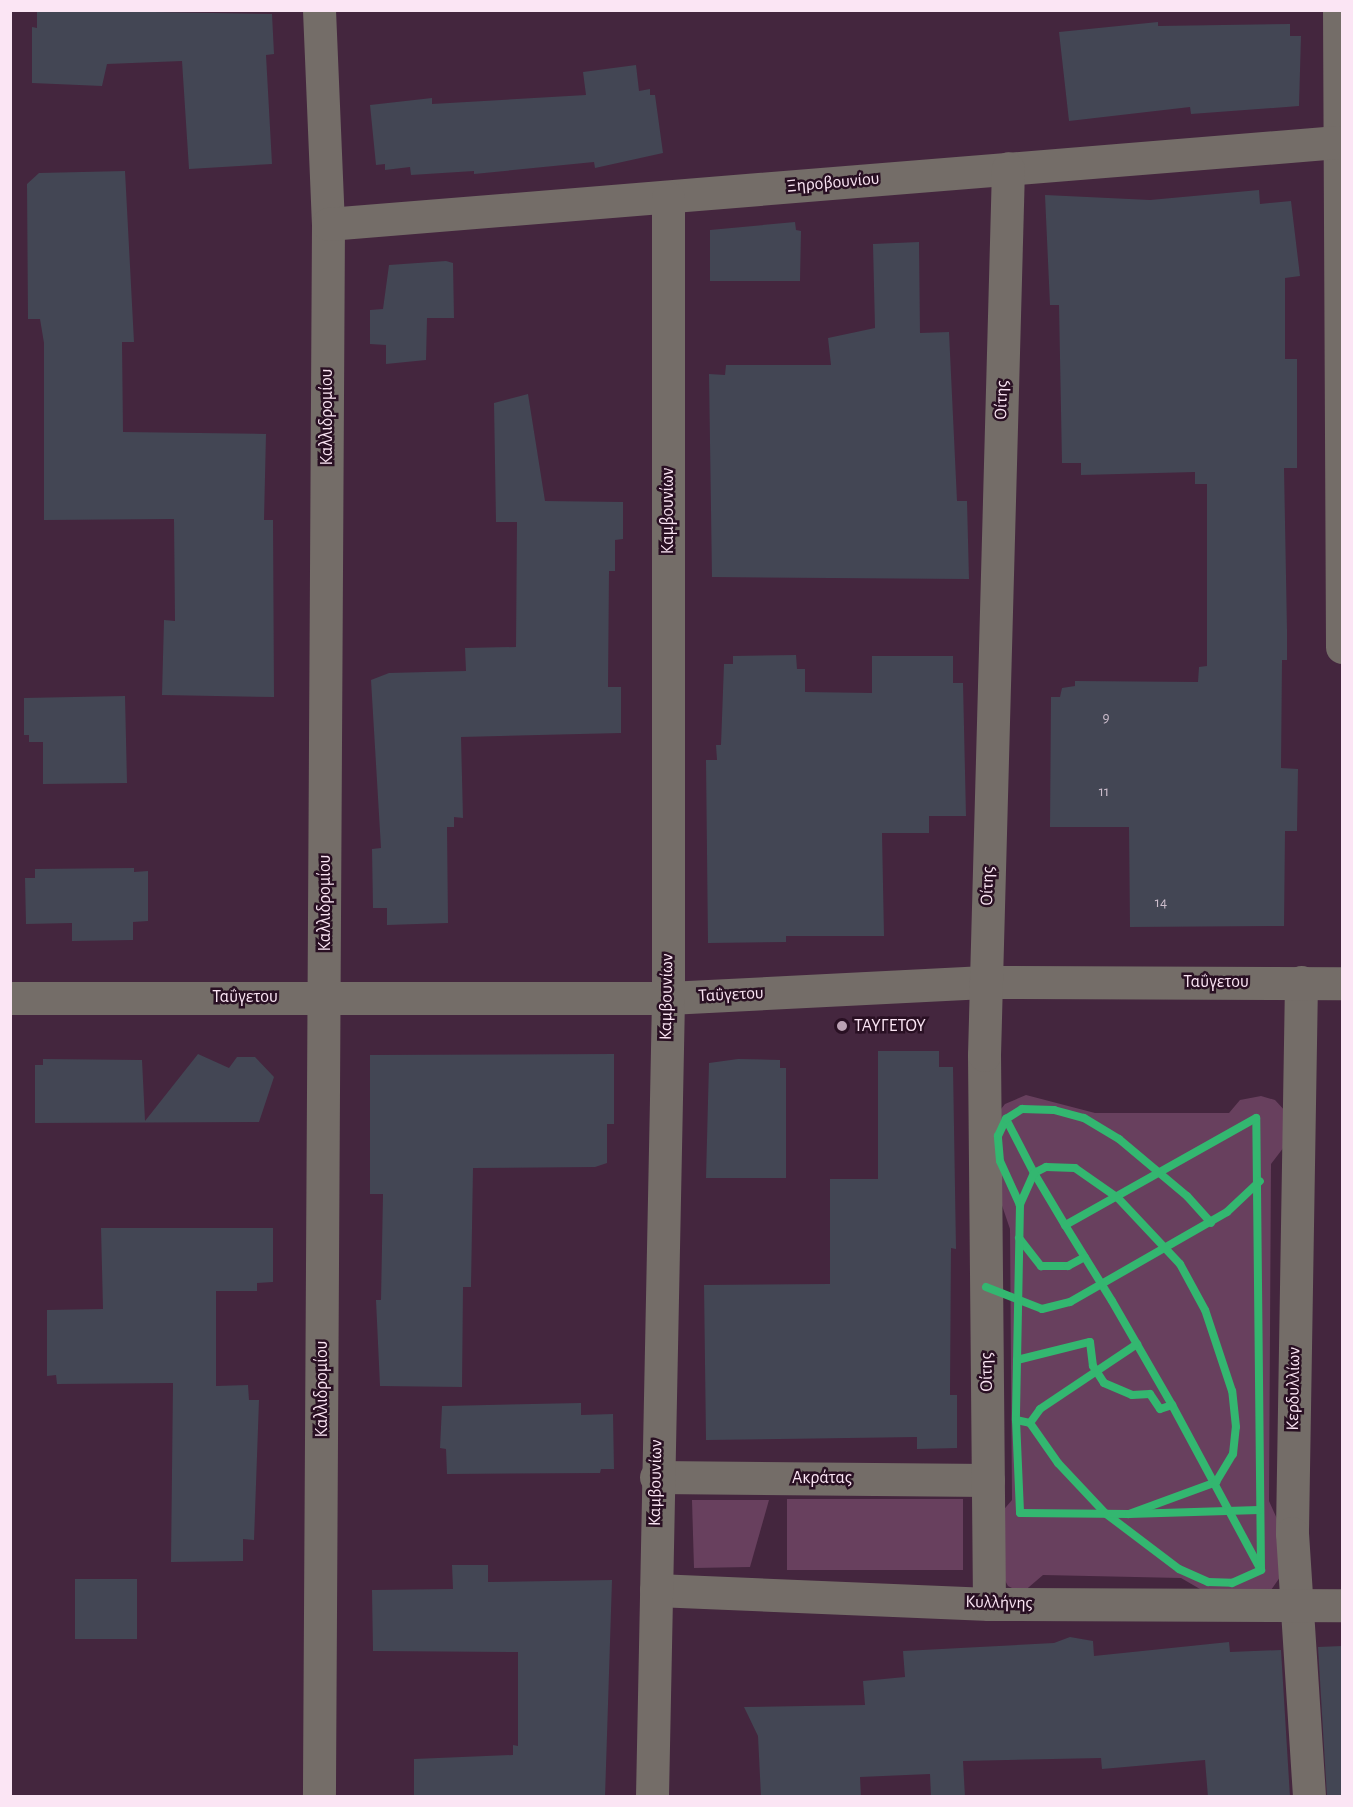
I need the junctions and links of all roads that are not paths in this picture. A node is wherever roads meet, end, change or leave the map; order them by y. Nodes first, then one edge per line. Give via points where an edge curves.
1 (319, 10) edge
2 (1339, 10) edge
3 (1338, 142) junction
4 (1008, 168) junction
5 (668, 198) junction
6 (328, 224) junction
7 (1342, 646) edge
8 (985, 982) junction
9 (1302, 982) junction
10 (1342, 983) edge
11 (325, 996) junction
12 (10, 998) edge
13 (668, 998) junction
14 (656, 1477) junction
15 (988, 1480) junction
16 (656, 1590) junction
17 (989, 1604) junction
18 (1342, 1605) edge
19 (1293, 1608) junction
20 (319, 1797) edge
21 (652, 1797) edge
22 (1309, 1797) edge

1 - 6 street, Καλλιδρομίου
2 - 3 street
3 - 4 street, Ξηροβουνίου
3 - 7 street
4 - 5 street, Ξηροβουνίου
4 - 8 street, Οίτης
5 - 6 street, Ξηροβουνίου
5 - 13 street, Καμβουνίων
6 - 11 street, Καλλιδρομίου
8 - 9 street, Ταΰγετου
8 - 13 street, Ταΰγετου
8 - 15 street, Οίτης
9 - 10 street, Ταΰγετου
9 - 19 street, Κερδυλλίων
11 - 12 street, Ταΰγετου
11 - 13 street, Ταΰγετου
11 - 20 street, Καλλιδρομίου
13 - 14 street, Καμβουνίων
14 - 15 street, Ακράτας
14 - 16 street, Καμβουνίων
15 - 17 street, Οίτης
16 - 17 street, Κυλλήνης
16 - 21 street, Καμβουνίων
17 - 19 street, Κυλλήνης
18 - 19 street, Κυλλήνης
19 - 22 street, Κερδυλλίων

